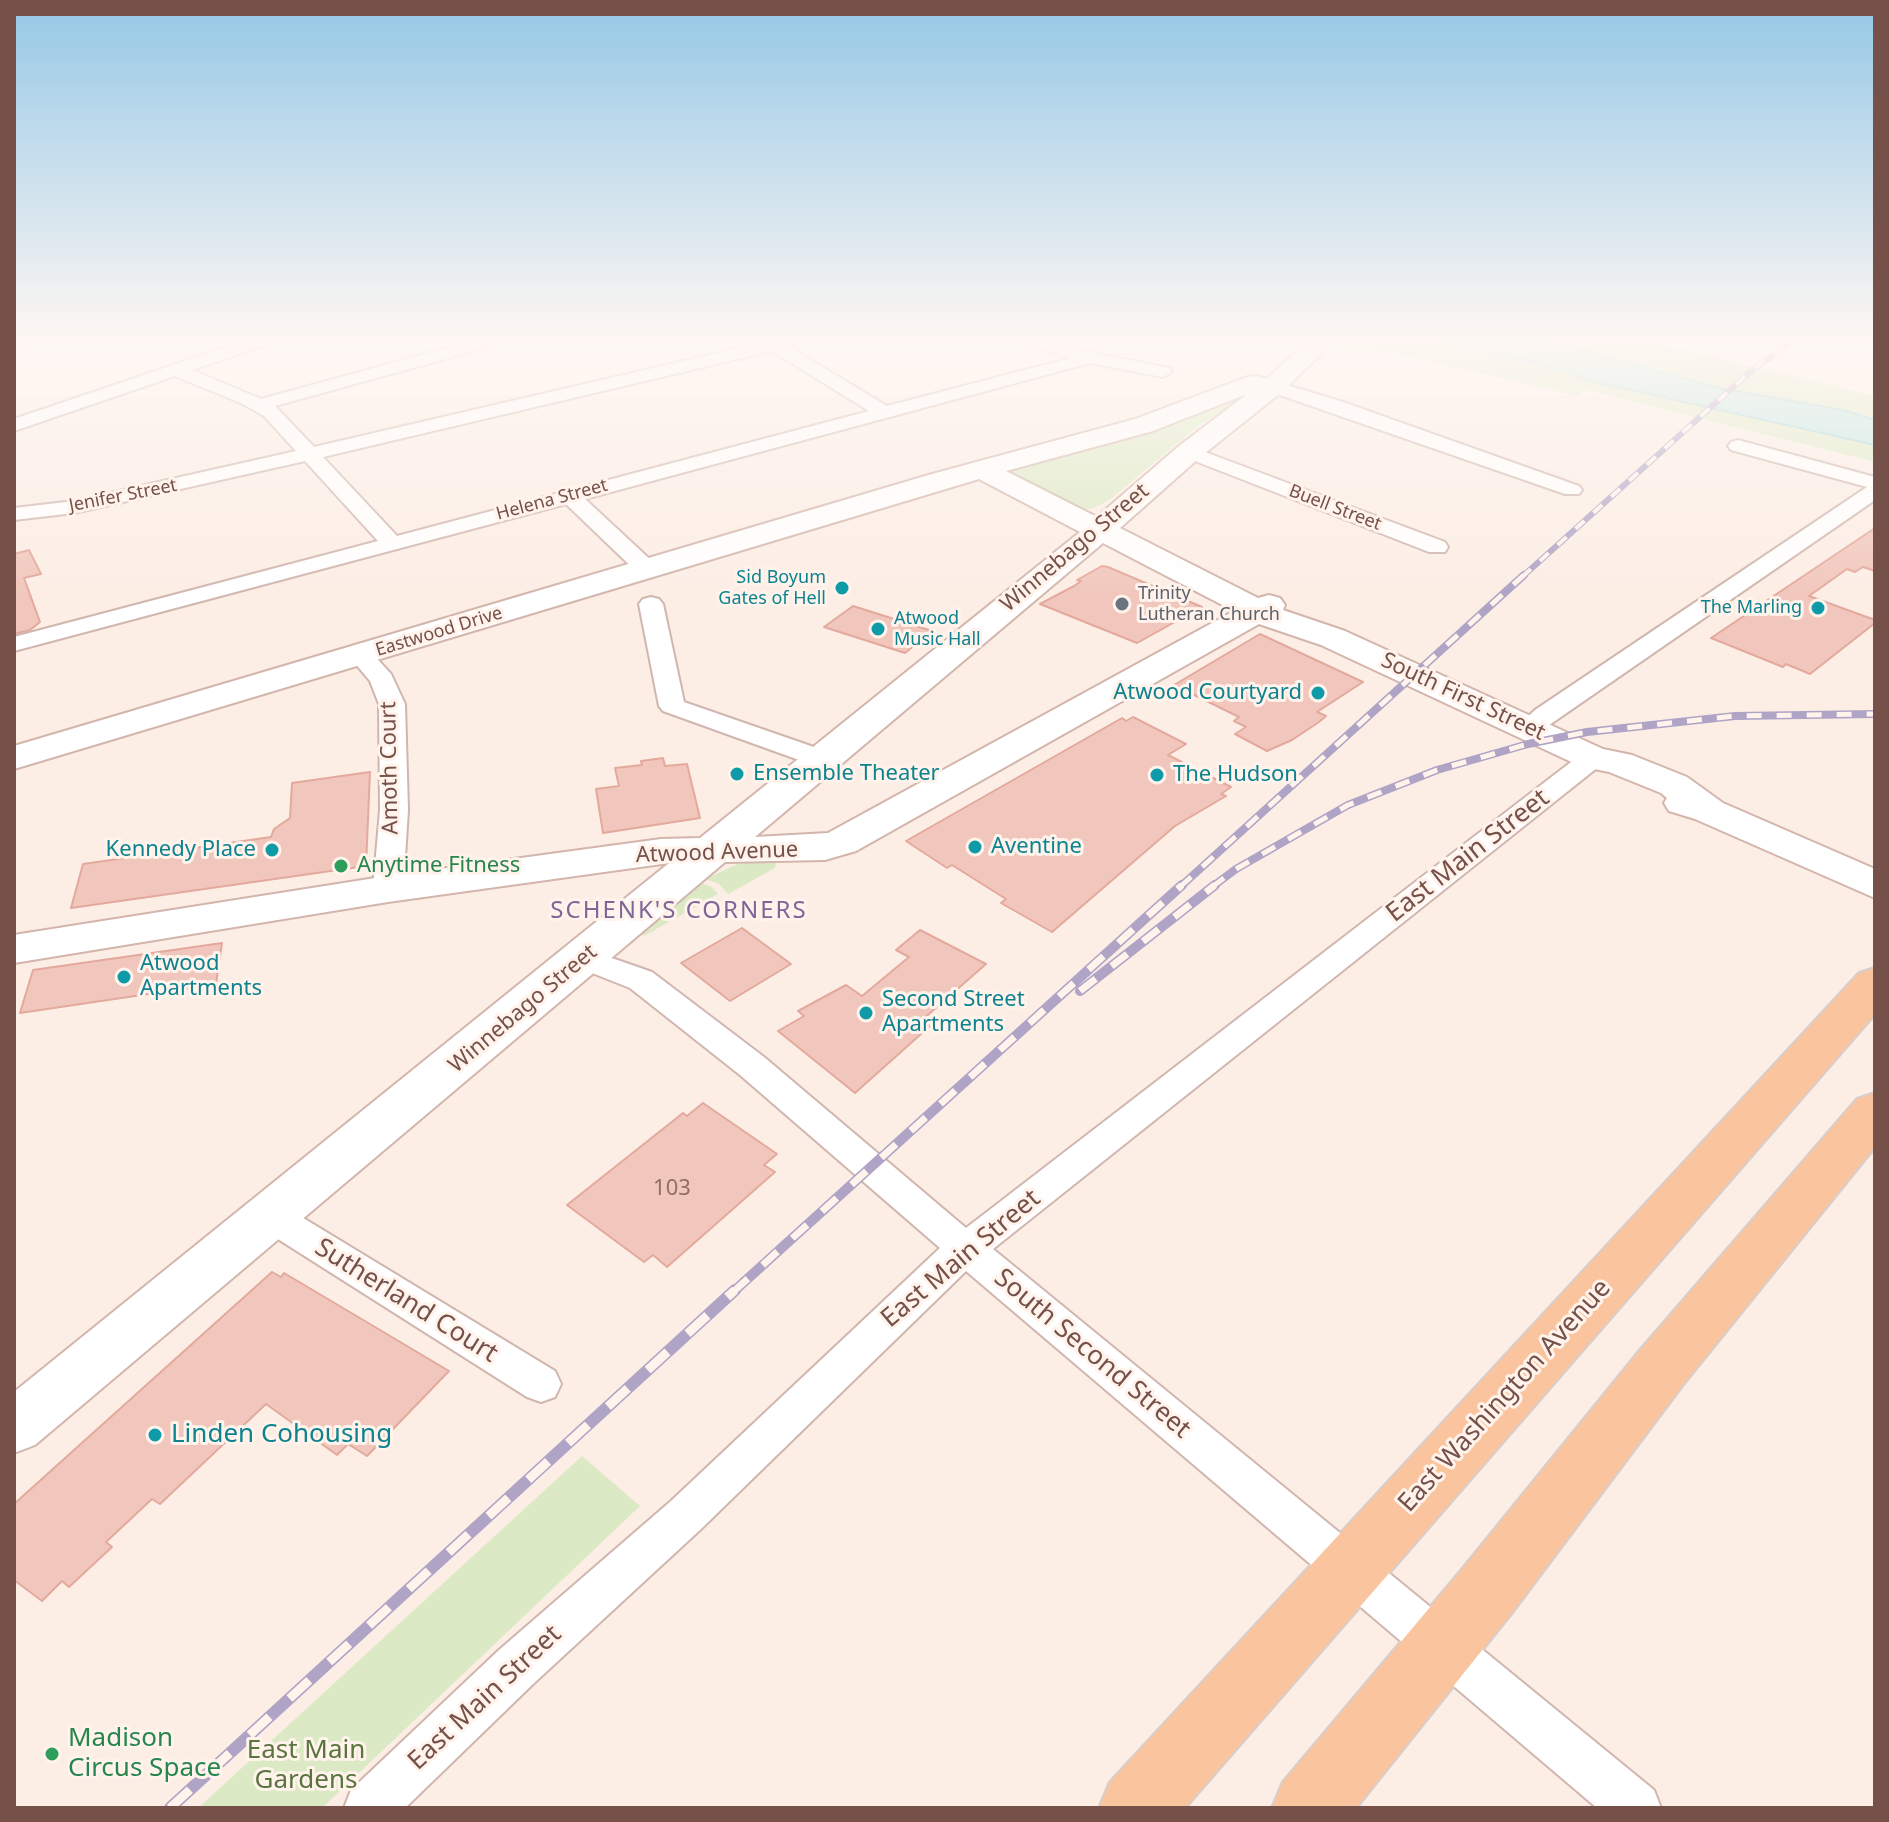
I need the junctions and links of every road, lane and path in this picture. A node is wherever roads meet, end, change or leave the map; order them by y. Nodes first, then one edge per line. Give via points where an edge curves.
1 (283, 426) edge
2 (424, 426) edge
3 (831, 426) edge
4 (1139, 426) edge
5 (1221, 426) edge
6 (1387, 426) edge
7 (1094, 440) junction
8 (1738, 446) dead end
9 (1189, 452) junction
10 (306, 454) junction
11 (991, 475) junction
12 (1875, 483) edge
13 (1572, 490) dead end
14 (1875, 491) edge
15 (570, 496) junction
16 (863, 506) junction
17 (14, 514) edge
18 (1098, 532) junction
19 (392, 543) junction
20 (1437, 547) dead end
21 (648, 570) junction
22 (651, 604) dead end
23 (1264, 608) junction
24 (14, 644) edge
25 (361, 656) junction
26 (1530, 727) junction
27 (14, 758) edge
28 (1593, 758) junction
29 (822, 759) junction
30 (715, 850) junction
31 (1875, 885) edge
32 (388, 889) junction
33 (14, 949) edge
34 (583, 958) junction
35 (1875, 984) edge
36 (1875, 1112) edge
37 (272, 1217) junction
38 (966, 1249) junction
39 (541, 1384) dead end
40 (14, 1427) edge
41 (1349, 1567) junction
42 (1443, 1644) junction
43 (369, 1808) edge
44 (1136, 1808) edge
45 (1309, 1808) edge
46 (1636, 1808) edge

1 - 10 street
2 - 10 street, Jenifer Street
3 - 15 street, Helena Street
4 - 7 street, Eastwood Drive
5 - 9 street, Winnebago Street
6 - 13 street
7 - 11 street, Eastwood Drive
7 - 16 street, Eastwood Drive
8 - 12 street
9 - 18 street, Winnebago Street
9 - 20 street, Buell Street
10 - 17 street, Jenifer Street via 137,494
10 - 19 street
11 - 16 street, Eastwood Drive
11 - 18 street, South First Street
14 - 26 street
15 - 19 street, Helena Street
15 - 21 street
16 - 21 street, Eastwood Drive
18 - 23 street, South First Street
18 - 29 street, Winnebago Street
19 - 24 street, Helena Street
21 - 25 street, Eastwood Drive
22 - 29 street via 672,706
23 - 26 street, South First Street
23 - 30 street, Atwood Avenue via 842,842 804,850
25 - 27 street, Eastwood Drive
25 - 32 street, Amoth Court via 382,679 392,704 394,810
26 - 28 street, South First Street
28 - 31 street, South First Street via 1652,792 1709,811
28 - 38 street, East Main Street
29 - 30 street, Winnebago Street
30 - 32 street, Atwood Avenue via 661,851
30 - 34 street, Winnebago Street
32 - 33 street, Atwood Avenue
34 - 37 street, Winnebago Street
34 - 38 street, South Second Street via 647,984 752,1066
35 - 41 main road, East Washington Avenue
36 - 42 main road via 1661,1368
37 - 39 street, Sutherland Court
37 - 40 street, Winnebago Street
38 - 41 street, South Second Street
38 - 43 street, East Main Street
41 - 42 street, South Second Street
41 - 44 main road, East Washington Avenue
42 - 45 main road
42 - 46 street, South Second Street

